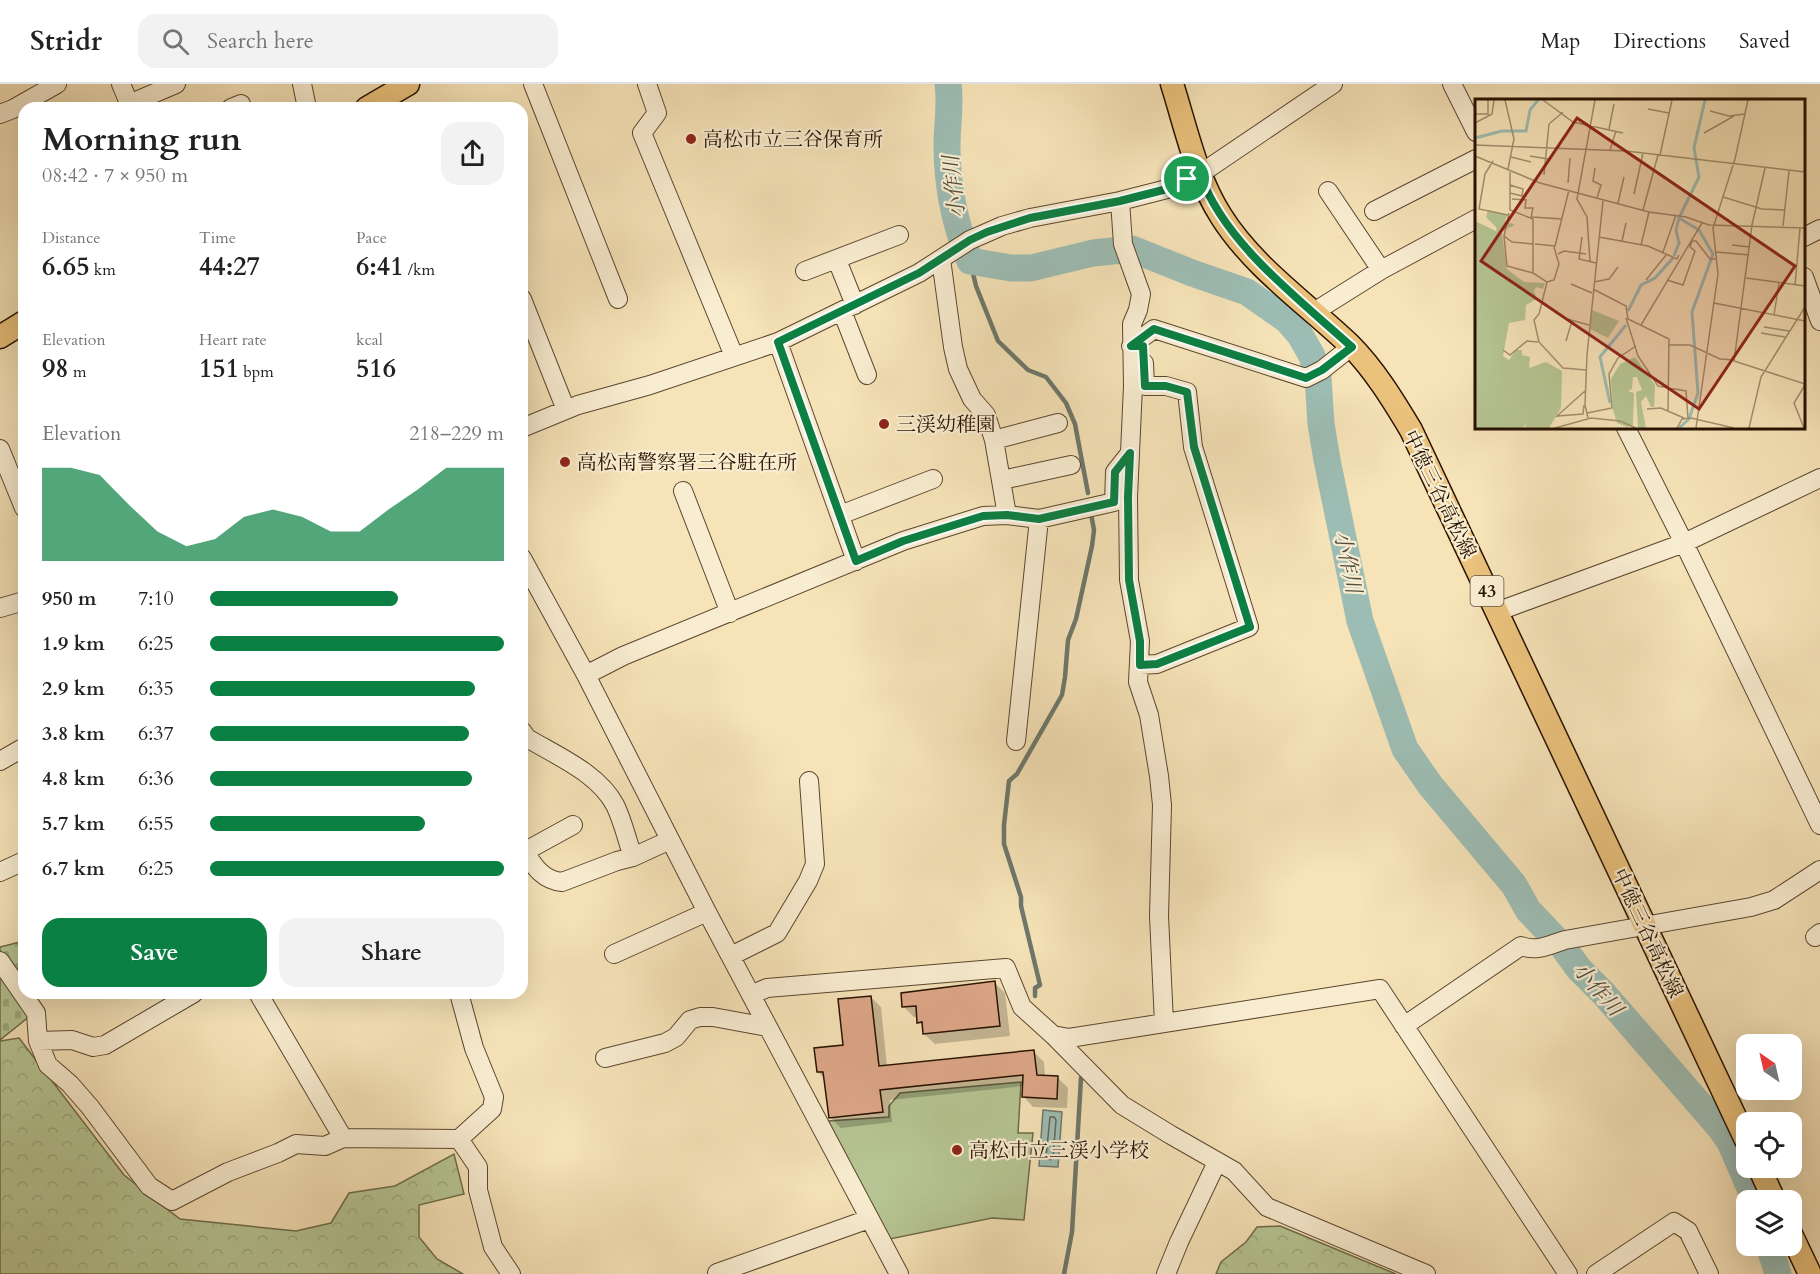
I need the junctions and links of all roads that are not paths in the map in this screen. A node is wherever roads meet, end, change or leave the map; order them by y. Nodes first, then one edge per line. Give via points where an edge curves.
1 (57, 84) edge
2 (121, 84) edge
3 (176, 84) edge
4 (302, 84) edge
5 (408, 84) edge
6 (533, 84) edge
7 (647, 84) edge
8 (1172, 84) edge
9 (1333, 84) edge
10 (1452, 84) edge
11 (25, 102) edge
12 (128, 102) edge
13 (138, 102) edge
14 (306, 102) edge
15 (377, 102) edge
16 (18, 106) edge
17 (0, 114) edge
18 (1475, 130) edge
19 (1475, 160) edge
20 (1200, 174) junction
21 (1328, 191) dead end
22 (1120, 201) junction
23 (1374, 211) dead end
24 (1475, 220) edge
25 (1820, 229) edge
26 (899, 235) dead end
27 (1805, 236) edge
28 (955, 249) junction
29 (837, 260) junction
30 (1381, 270) junction
31 (805, 271) dead end
32 (1805, 282) edge
33 (618, 299) dead end
34 (849, 308) junction
35 (1314, 312) junction
36 (528, 314) edge
37 (1820, 321) edge
38 (18, 326) edge
39 (0, 337) edge
40 (778, 342) junction
41 (1131, 346) junction
42 (1352, 347) junction
43 (734, 356) junction
44 (867, 375) dead end
45 (566, 410) junction
46 (1058, 423) dead end
47 (528, 426) edge
48 (1627, 429) edge
49 (994, 440) junction
50 (0, 449) edge
51 (1130, 453) junction
52 (1071, 465) dead end
53 (1820, 478) edge
54 (933, 479) dead end
55 (1002, 480) junction
56 (683, 492) dead end
57 (18, 493) edge
58 (840, 515) junction
59 (1007, 515) junction
60 (1039, 519) junction
61 (1684, 543) junction
62 (856, 561) junction
63 (528, 569) edge
64 (18, 603) edge
65 (0, 608) edge
66 (1496, 612) junction
67 (730, 613) junction
68 (1140, 665) junction
69 (586, 675) junction
70 (528, 739) edge
71 (1016, 741) dead end
72 (18, 751) edge
73 (0, 761) edge
74 (809, 781) dead end
75 (573, 825) dead end
76 (1820, 825) edge
77 (670, 840) junction
78 (528, 848) edge
79 (633, 857) junction
80 (528, 858) edge
81 (18, 864) edge
82 (0, 872) edge
83 (1819, 875) edge
84 (707, 912) junction
85 (1644, 926) junction
86 (614, 954) dead end
87 (731, 956) junction
88 (0, 961) edge
89 (18, 987) edge
90 (751, 996) junction
91 (26, 999) edge
92 (184, 999) edge
93 (262, 999) edge
94 (461, 999) edge
95 (1164, 1023) junction
96 (1404, 1026) junction
97 (767, 1027) junction
98 (1053, 1035) junction
99 (38, 1041) junction
100 (606, 1058) dead end
101 (1736, 1119) edge
102 (343, 1138) junction
103 (459, 1139) junction
104 (1217, 1162) junction
105 (869, 1220) junction
106 (1801, 1256) edge
107 (758, 1267) edge
108 (717, 1273) edge
109 (511, 1274) edge
110 (899, 1274) edge
111 (1166, 1274) edge
112 (1426, 1274) edge
113 (1568, 1274) edge
114 (1596, 1274) edge
115 (1709, 1274) edge
116 (1810, 1274) edge

1 - 11 street
2 - 12 street
3 - 13 street
4 - 14 street
5 - 15 main road
6 - 33 street
7 - 43 street via 657,113 642,133
8 - 20 main road, 中徳三谷高松線 / 43
9 - 20 street
10 - 18 street
16 - 17 street
19 - 23 street
20 - 22 street via 1167,189
20 - 35 main road, 中徳三谷高松線 / 43 via 1214,204 1241,243
21 - 30 street
22 - 28 street via 1002,226
22 - 41 street via 1126,252 1141,294 1132,324
24 - 30 street
25 - 27 street
26 - 29 street
28 - 34 street via 919,273
28 - 49 street via 953,347 958,369 972,399 986,415
29 - 31 street
29 - 34 street
30 - 35 street
32 - 37 street
34 - 40 street
34 - 44 street
35 - 42 main road, 中徳三谷高松線 / 43
36 - 45 street
38 - 39 main road
40 - 43 street
40 - 58 street
41 - 42 street via 1154,329 1314,374
41 - 51 street
41 - 68 street via 1143,346 1145,386 1187,392 1194,447 1250,627 1157,664
42 - 66 main road, 中徳三谷高松線 / 43 via 1411,430
43 - 45 street
45 - 47 street
46 - 49 street
48 - 61 street
49 - 55 street
50 - 57 street
51 - 60 street via 1115,472 1114,502
51 - 68 street via 1129,580 1140,641
52 - 55 street
53 - 61 street
54 - 58 street
55 - 59 street
56 - 67 street
58 - 62 street
59 - 60 street
59 - 62 street via 983,516 903,541
60 - 71 street
61 - 66 street
61 - 76 street
62 - 67 street
63 - 69 street
64 - 65 street
66 - 85 main road, 中徳三谷高松線 / 43
67 - 69 street
68 - 95 street via 1138,682 1149,716 1162,805 1159,916
69 - 77 street
70 - 79 street via 603,788 615,805
72 - 73 street
74 - 87 street via 815,864 808,881 777,933
75 - 78 street
77 - 79 street
77 - 84 street
79 - 80 street via 562,882 538,872
81 - 82 street
83 - 85 street via 1774,900 1751,907
84 - 86 street
84 - 87 street
85 - 96 street via 1530,950 1521,946
85 - 101 main road, 中徳三谷高松線 / 43
87 - 90 street
88 - 89 street
90 - 97 street
90 - 98 street via 766,988 1006,968 1022,1007
91 - 99 street via 36,1013
92 - 99 street via 105,1045 93,1047 72,1040
93 - 102 street
94 - 103 street via 474,1048 494,1097 492,1110
95 - 96 street via 1380,989
95 - 98 street via 1069,1038
96 - 113 street
97 - 100 street via 700,1017 690,1020 665,1043
97 - 105 street
98 - 104 street via 1122,1105
99 - 102 street via 48,1065 90,1107 150,1185 172,1201 296,1144 325,1146
102 - 103 street
103 - 109 street via 478,1167 478,1190 493,1247
104 - 111 street
104 - 112 street via 1234,1171 1267,1207
105 - 107 street
105 - 110 street
106 - 116 main road
107 - 108 street
114 - 115 street via 1674,1222 1688,1231

